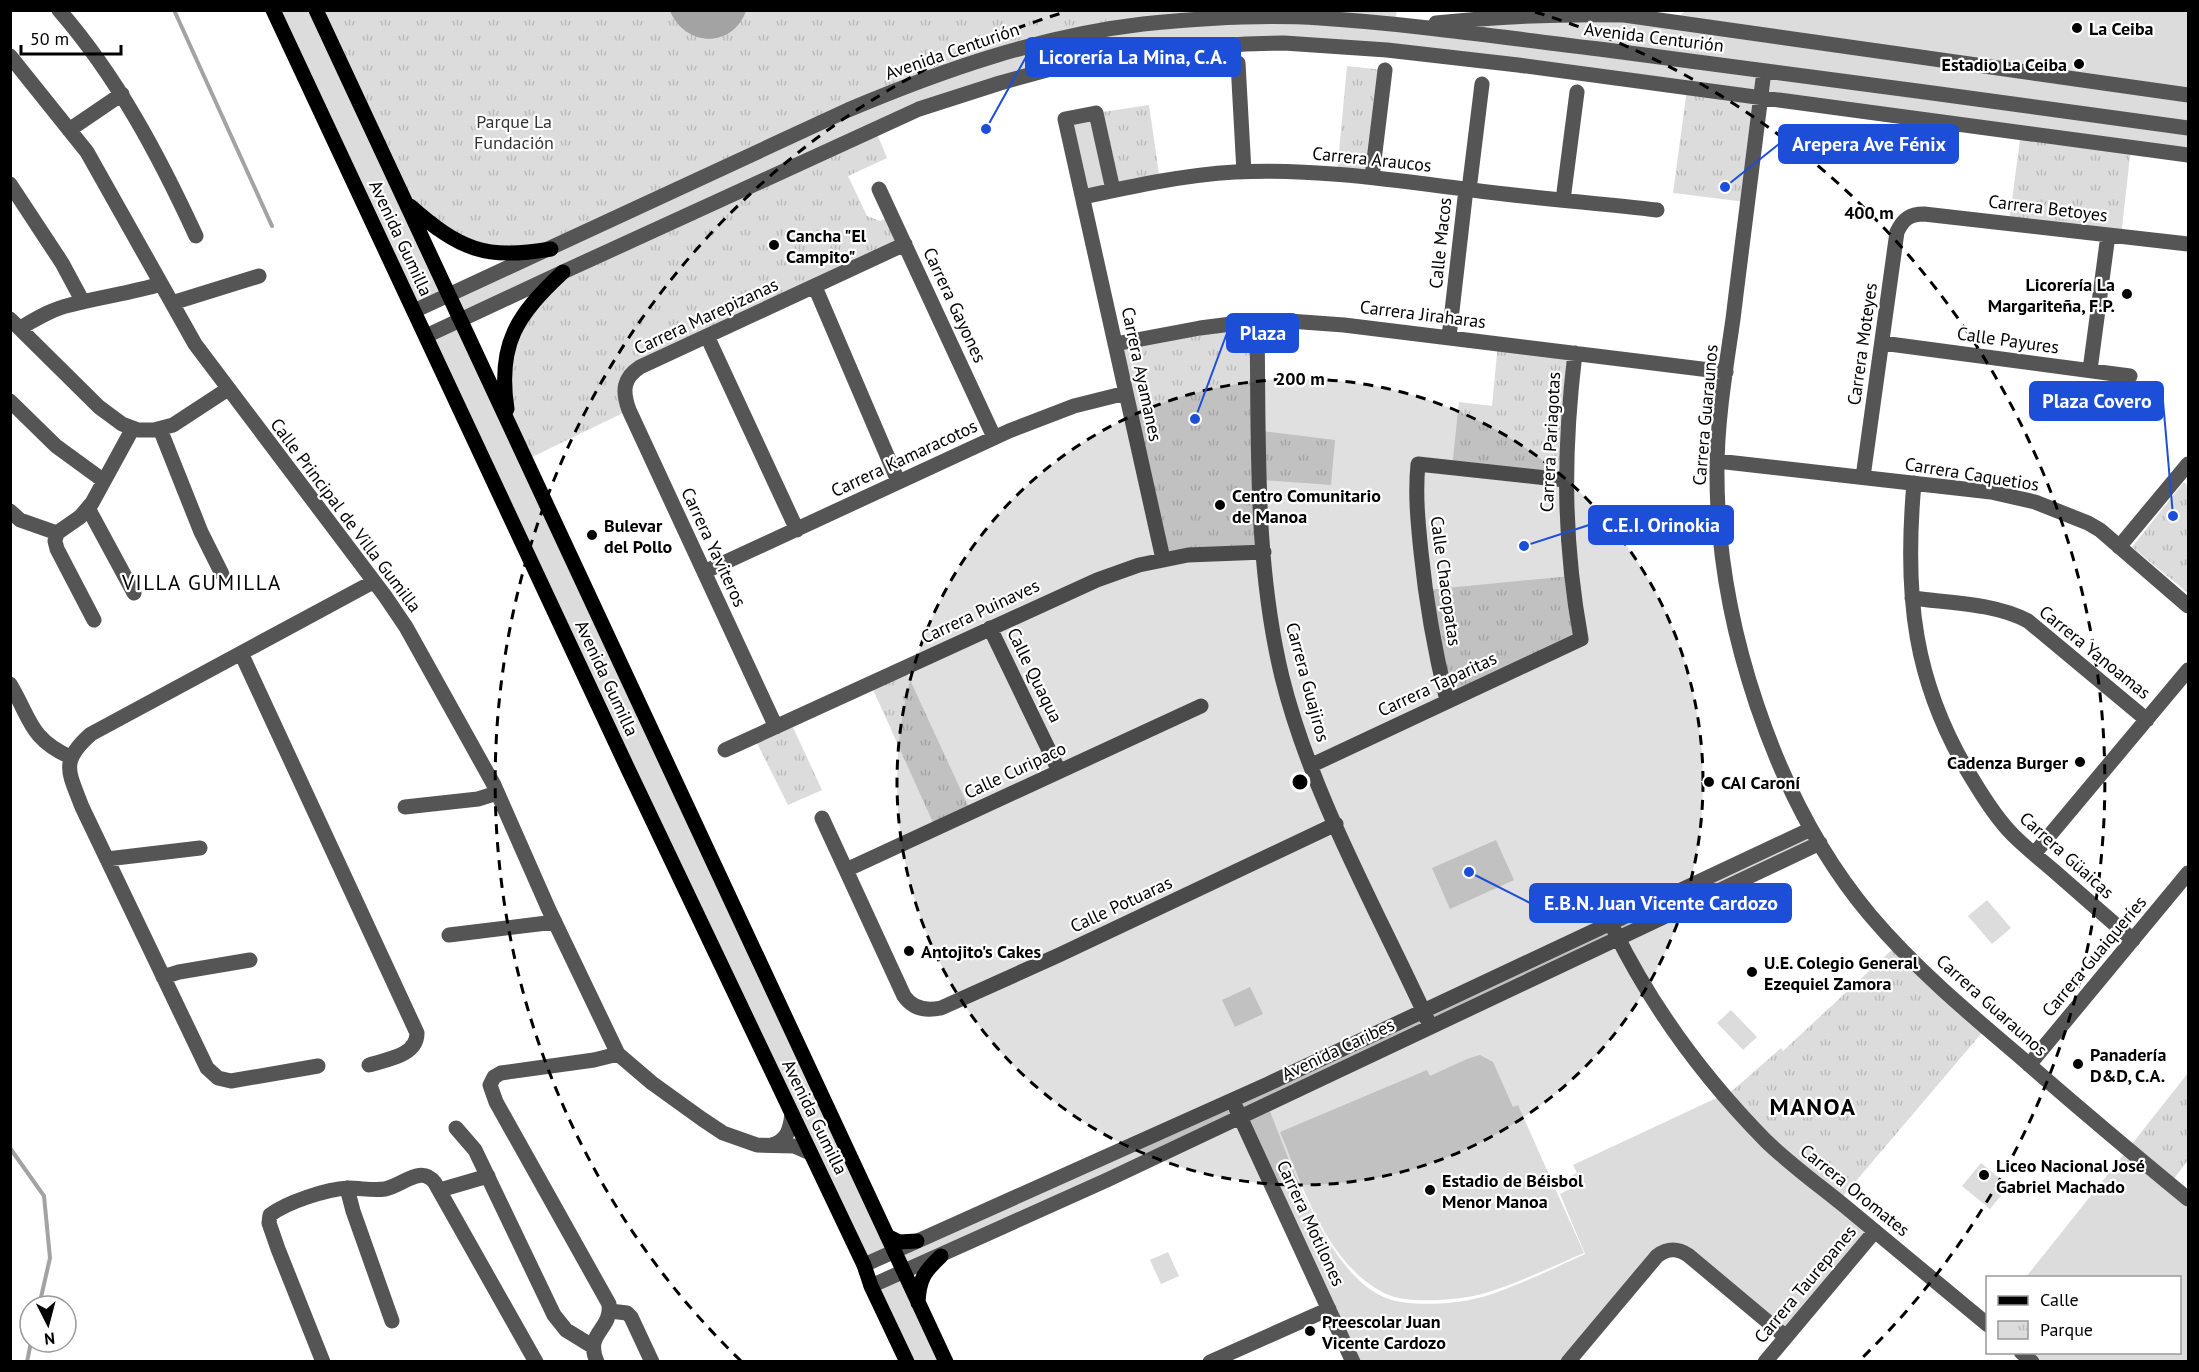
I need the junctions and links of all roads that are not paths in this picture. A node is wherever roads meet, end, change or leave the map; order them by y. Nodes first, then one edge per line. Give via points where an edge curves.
1 (59, 10) edge
2 (273, 10) edge
3 (316, 10) edge
4 (1408, 26) junction
5 (10, 56) edge
6 (1238, 63) dead end
7 (1385, 70) dead end
8 (1764, 71) junction
9 (1482, 84) dead end
10 (1577, 93) dead end
11 (122, 94) junction
12 (2188, 95) edge
13 (1760, 97) junction
14 (2184, 126) edge
15 (69, 130) junction
16 (2188, 154) edge
17 (1244, 172) junction
18 (1372, 177) junction
19 (10, 184) edge
20 (879, 189) dead end
21 (1468, 189) junction
22 (1113, 190) junction
23 (1083, 197) junction
24 (1563, 200) junction
25 (406, 202) junction
26 (1657, 210) dead end
27 (1905, 219) joint
28 (2108, 235) junction
29 (196, 236) dead end
30 (905, 244) junction
31 (2188, 244) edge
32 (551, 249) junction
33 (563, 272) junction
34 (259, 276) dead end
35 (161, 284) junction
36 (815, 287) junction
37 (449, 295) junction
38 (83, 302) junction
39 (172, 303) junction
40 (414, 311) junction
41 (461, 320) junction
42 (1257, 321) junction
43 (15, 324) edge
44 (426, 336) junction
45 (707, 336) junction
46 (1449, 337) junction
47 (1882, 343) junction
48 (1115, 344) junction
49 (1575, 353) junction
50 (2090, 370) junction
51 (1726, 372) junction
52 (2130, 375) dead end
53 (625, 382) joint
54 (228, 389) junction
55 (1126, 393) junction
56 (10, 401) edge
57 (510, 424) junction
58 (133, 428) junction
59 (160, 429) junction
60 (994, 437) junction
61 (1718, 461) junction
62 (2188, 464) edge
63 (1863, 477) junction
64 (1565, 480) junction
65 (104, 481) junction
66 (898, 481) junction
67 (1914, 483) junction
68 (88, 508) junction
69 (10, 511) edge
70 (797, 530) junction
71 (57, 533) junction
72 (2119, 547) junction
73 (1264, 552) junction
74 (1163, 559) junction
75 (704, 572) junction
76 (222, 574) dead end
77 (373, 582) junction
78 (134, 593) dead end
79 (1912, 598) junction
80 (2188, 606) edge
81 (94, 620) dead end
82 (990, 628) junction
83 (1581, 639) joint
84 (241, 653) junction
85 (2188, 670) edge
86 (10, 684) edge
87 (1447, 701) junction
88 (1200, 706) dead end
89 (2147, 720) junction
90 (776, 726) junction
91 (725, 750) dead end
92 (70, 757) junction
93 (1311, 765) junction
94 (1059, 771) junction
95 (497, 793) junction
96 (405, 807) dead end
97 (822, 818) dead end
98 (1336, 824) junction
99 (1811, 829) junction
100 (1820, 843) junction
101 (200, 848) dead end
102 (2034, 854) junction
103 (106, 859) junction
104 (846, 870) junction
105 (2188, 873) edge
106 (555, 922) junction
107 (1611, 924) junction
108 (449, 935) dead end
109 (1618, 938) junction
110 (2133, 940) junction
111 (250, 960) dead end
112 (163, 976) junction
113 (1424, 1012) junction
114 (1430, 1027) junction
115 (618, 1054) junction
116 (369, 1065) dead end
117 (2029, 1065) junction
118 (318, 1066) dead end
119 (1232, 1100) junction
120 (792, 1114) junction
121 (1240, 1116) junction
122 (456, 1128) dead end
123 (772, 1145) junction
124 (810, 1153) junction
125 (488, 1176) junction
126 (347, 1188) junction
127 (440, 1190) junction
128 (2188, 1199) edge
129 (1875, 1231) junction
130 (887, 1236) junction
131 (917, 1241) junction
132 (894, 1252) junction
133 (941, 1256) junction
134 (864, 1265) junction
135 (904, 1273) junction
136 (871, 1286) junction
137 (918, 1303) junction
138 (1329, 1309) junction
139 (610, 1311) junction
140 (392, 1321) dead end
141 (1986, 1323) edge
142 (1786, 1337) junction
143 (592, 1346) junction
144 (323, 1362) edge
145 (536, 1362) edge
146 (597, 1362) edge
147 (652, 1362) edge
148 (907, 1362) edge
149 (946, 1362) edge
150 (1210, 1362) edge
151 (1353, 1362) edge
152 (1568, 1362) edge
153 (1765, 1362) edge

1 - 11 street
2 - 40 main road, Avenida Gumilla
3 - 25 main road, Avenida Gumilla
4 - 8 street, Avenida Centurión
4 - 12 street via 1486,17 1624,15
4 - 32 street, Avenida Centurión via 1318,18 1218,18 1139,25 1028,46 926,78 848,110
5 - 15 street, Calle Principal de Villa Gumilla
6 - 17 street
7 - 18 street
8 - 13 street, Carrera Guaraunos
8 - 14 street, Avenida Centurión
9 - 21 street, Calle Macos
10 - 24 street
11 - 15 street
11 - 29 street
13 - 16 street
13 - 33 street via 1326,45 1235,44 1115,56 1028,75 919,109
13 - 51 street, Carrera Guaraunos
15 - 35 street, Calle Principal de Villa Gumilla via 87,152
17 - 18 street, Carrera Araucos
17 - 22 street, Carrera Araucos
18 - 21 street, Carrera Araucos
19 - 38 street via 69,273
20 - 30 street, Carrera Gayones
21 - 24 street, Carrera Araucos
21 - 46 street, Calle Macos
22 - 23 street, Carrera Araucos
22 - 23 street, Carrera Ayamanes via 1096,112 1065,119
23 - 48 street, Carrera Ayamanes
24 - 26 street, Carrera Araucos
25 - 32 main road via 448,236 471,248 494,253
25 - 37 main road, Avenida Gumilla
27 - 28 street, Carrera Betoyes via 1924,214
27 - 47 street, Carrera Moteyes via 1897,232
28 - 31 street, Carrera Betoyes
28 - 50 street
30 - 36 street, Carrera Marepizanas
30 - 60 street, Carrera Gayones
32 - 37 street, Avenida Centurión
33 - 41 street
33 - 57 main road via 535,299 512,334 505,372
34 - 39 street
35 - 38 street
35 - 39 street, Calle Principal de Villa Gumilla
36 - 45 street, Carrera Marepizanas
36 - 66 street
37 - 40 street, Avenida Centurión
37 - 41 main road, Avenida Gumilla
38 - 43 street
39 - 54 street, Calle Principal de Villa Gumilla via 195,344
40 - 44 main road, Avenida Gumilla
41 - 44 street
41 - 57 main road, Avenida Gumilla
42 - 46 street, Carrera Jiraharas via 1319,322
42 - 48 street, Carrera Jiraharas
42 - 73 street, Carrera Guajiros
43 - 58 street via 99,406
44 - 120 main road, Avenida Gumilla
45 - 53 street, Carrera Marepizanas via 640,367
45 - 70 street
46 - 49 street, Carrera Jiraharas
47 - 50 street, Calle Payures
47 - 63 street, Carrera Moteyes
48 - 55 street, Carrera Ayamanes
49 - 51 street, Carrera Jiraharas
49 - 64 street, Carrera Pariagotas
50 - 52 street, Calle Payures
51 - 61 street, Carrera Guaraunos
53 - 75 street, Carrera Yaviteros via 629,410
54 - 59 street via 182,420
54 - 77 street, Calle Principal de Villa Gumilla
55 - 60 street, Carrera Kamaracotos via 1074,406
55 - 74 street, Carrera Ayamanes
56 - 65 street via 56,446
57 - 130 main road, Avenida Gumilla
58 - 59 street
58 - 65 street
59 - 76 street via 187,500
60 - 66 street, Carrera Kamaracotos
61 - 63 street, Carrera Caquetios
61 - 99 street, Carrera Guaraunos via 1724,566 1742,658 1770,738
62 - 72 street
63 - 67 street, Carrera Caquetios
64 - 83 street, Carrera Pariagotas via 1569,554
64 - 87 street, Calle Chacopatas via 1418,465 1417,510 1423,573 1431,634
65 - 68 street
66 - 70 street, Carrera Kamaracotos
67 - 72 street, Carrera Caquetios via 2035,501 2082,519
67 - 79 street, Carrera Güaicas
68 - 71 street
68 - 78 street
69 - 71 street via 20,520
70 - 75 street, Carrera Kamaracotos
71 - 81 street via 57,549
72 - 80 street, Carrera Caquetios
73 - 74 street, Carrera Puinaves
73 - 93 street, Carrera Guajiros via 1281,671
74 - 82 street, Carrera Puinaves via 1097,580
75 - 90 street, Carrera Yaviteros
77 - 84 street
77 - 95 street, Calle Principal de Villa Gumilla via 406,627
79 - 89 street, Carrera Yanoamas via 2017,615
79 - 102 street, Carrera Güaicas via 1920,657 1948,738 1992,811
82 - 90 street, Carrera Puinaves
82 - 94 street, Calle Quaqua
83 - 87 street, Carrera Taparitas
84 - 92 street via 91,734
84 - 116 street via 417,1033 409,1051
85 - 89 street
86 - 92 street via 36,733 47,745
87 - 93 street, Carrera Taparitas
88 - 94 street, Calle Curipaco
89 - 102 street
90 - 91 street, Carrera Puinaves
92 - 103 street via 74,786
93 - 98 street, Carrera Guajiros
94 - 104 street, Calle Curipaco
95 - 96 street via 478,799
95 - 106 street, Calle Principal de Villa Gumilla
97 - 104 street
98 - 104 street, Calle Potuaras via 1079,946 934,1009 920,1008 904,996
98 - 113 street, Carrera Guajiros
99 - 100 street, Carrera Guaraunos
99 - 107 street, Avenida Caribes
100 - 109 street, Avenida Caribes
100 - 117 street, Carrera Guaraunos via 1870,915 1947,995
101 - 103 street
102 - 110 street, Carrera Güaicas
103 - 112 street
105 - 110 street, Carrera Guaiqueríes
106 - 108 street
106 - 115 street, Calle Principal de Villa Gumilla
107 - 109 street, Carrera Oromates
107 - 113 street, Avenida Caribes
109 - 114 street, Avenida Caribes
109 - 129 street, Carrera Oromates via 1676,1036 1732,1105 1785,1158
110 - 117 street, Carrera Guaiqueríes
111 - 112 street
112 - 118 street via 207,1068 218,1078 231,1081
113 - 114 street, Carrera Guajiros
113 - 119 street, Avenida Caribes
114 - 121 street, Avenida Caribes
115 - 123 street, Calle Principal de Villa Gumilla via 723,1133 757,1145
115 - 139 street via 501,1073 494,1077 490,1089 589,1272 601,1287
117 - 128 street, Carrera Guaraunos
119 - 121 street, Carrera Motilones
119 - 131 street, Avenida Caribes
120 - 123 street via 787,1136
120 - 124 main road, Avenida Gumilla
121 - 133 street, Avenida Caribes
121 - 138 street, Carrera Motilones
122 - 125 street via 475,1150
123 - 124 street, Calle Principal de Villa Gumilla via 794,1146
124 - 134 main road, Avenida Gumilla
125 - 127 street
125 - 143 street via 554,1315 566,1330
126 - 127 street via 386,1189 424,1175
126 - 140 street
126 - 144 street via 270,1215 278,1249
127 - 145 street
129 - 141 street, Carrera Oromates
129 - 142 street, Carrera Taurepanes
130 - 131 main road via 899,1242
130 - 132 main road, Avenida Gumilla
131 - 132 street, Avenida Caribes
132 - 134 street, Avenida Caribes
132 - 135 main road, Avenida Gumilla
133 - 135 street, Avenida Caribes
133 - 137 main road via 922,1277
134 - 136 main road, Avenida Gumilla
135 - 136 street, Avenida Caribes
135 - 137 main road, Avenida Gumilla
136 - 148 main road, Avenida Gumilla
137 - 149 main road, Avenida Gumilla
138 - 150 street
138 - 151 street, Carrera Motilones
139 - 143 street
139 - 147 street via 631,1317
142 - 152 street via 1688,1255 1668,1249 1657,1256
142 - 153 street, Carrera Taurepanes
143 - 146 street

